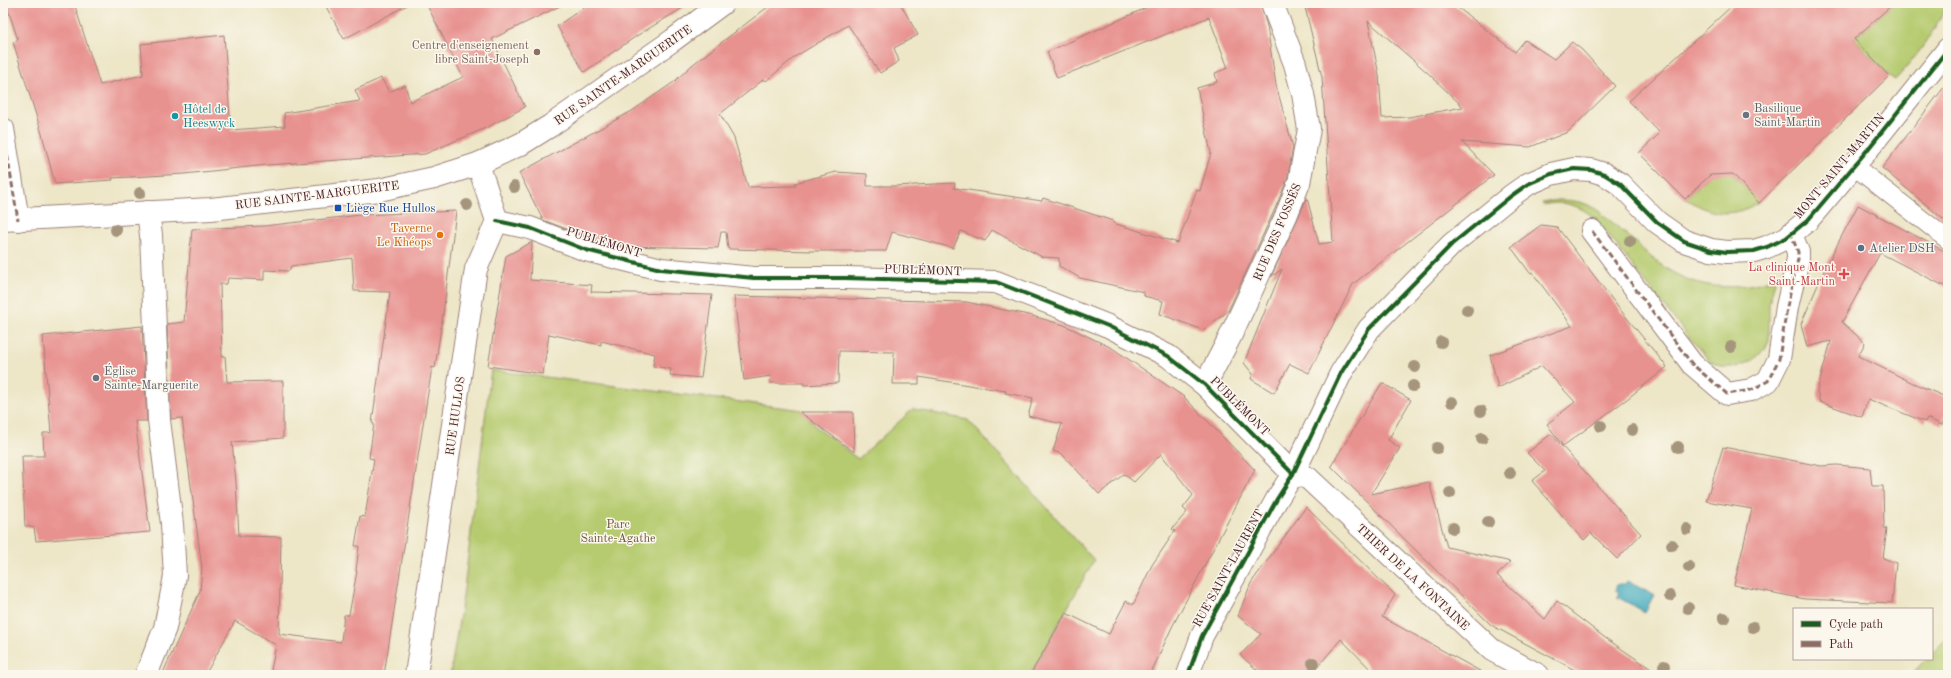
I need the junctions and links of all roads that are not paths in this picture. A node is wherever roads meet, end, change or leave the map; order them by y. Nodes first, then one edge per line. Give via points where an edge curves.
1 (723, 3) edge
2 (1272, 3) edge
3 (1948, 48) edge
4 (3, 129) edge
5 (478, 164) junction
6 (1854, 166) junction
7 (148, 212) junction
8 (10, 220) edge
9 (497, 221) junction
10 (1592, 231) dead end
11 (1791, 234) junction
12 (1948, 240) edge
13 (1205, 385) junction
14 (1293, 474) junction
15 (146, 675) edge
16 (416, 675) edge
17 (1188, 675) edge
18 (1538, 675) edge

1 - 5 street, RUE SAINTE-MARGUERITE via 550,126
2 - 13 street, RUE DES FOSSÉS via 1295,64 1309,129 1299,183 1286,216
3 - 6 street, MONT SAINT-MARTIN
4 - 8 street
5 - 7 street, RUE SAINTE-MARGUERITE via 434,178 379,190 211,209
5 - 9 street
6 - 11 street, MONT SAINT-MARTIN via 1808,220
6 - 12 lane
7 - 8 street, RUE SAINTE-MARGUERITE
7 - 15 street via 160,420 175,576 165,628
9 - 13 street, PUBLÉMONT via 530,228 586,250 661,269 754,278 996,282 1108,326 1168,356
9 - 16 street, RUE HULLOS via 476,269
10 - 11 street, MONT SAINT-MARTIN via 1692,364 1727,394 1751,390 1768,380 1779,359 1798,259
11 - 14 street, MONT SAINT-MARTIN via 1754,251 1711,250 1674,235 1657,222 1620,184 1604,174 1592,170 1574,170 1535,180 1452,244 1369,328 1341,373
13 - 14 street, PUBLÉMONT
14 - 17 street, RUE SAINT-LAURENT via 1202,636
14 - 18 street, THIER DE LA FONTAINE via 1308,478 1492,650

